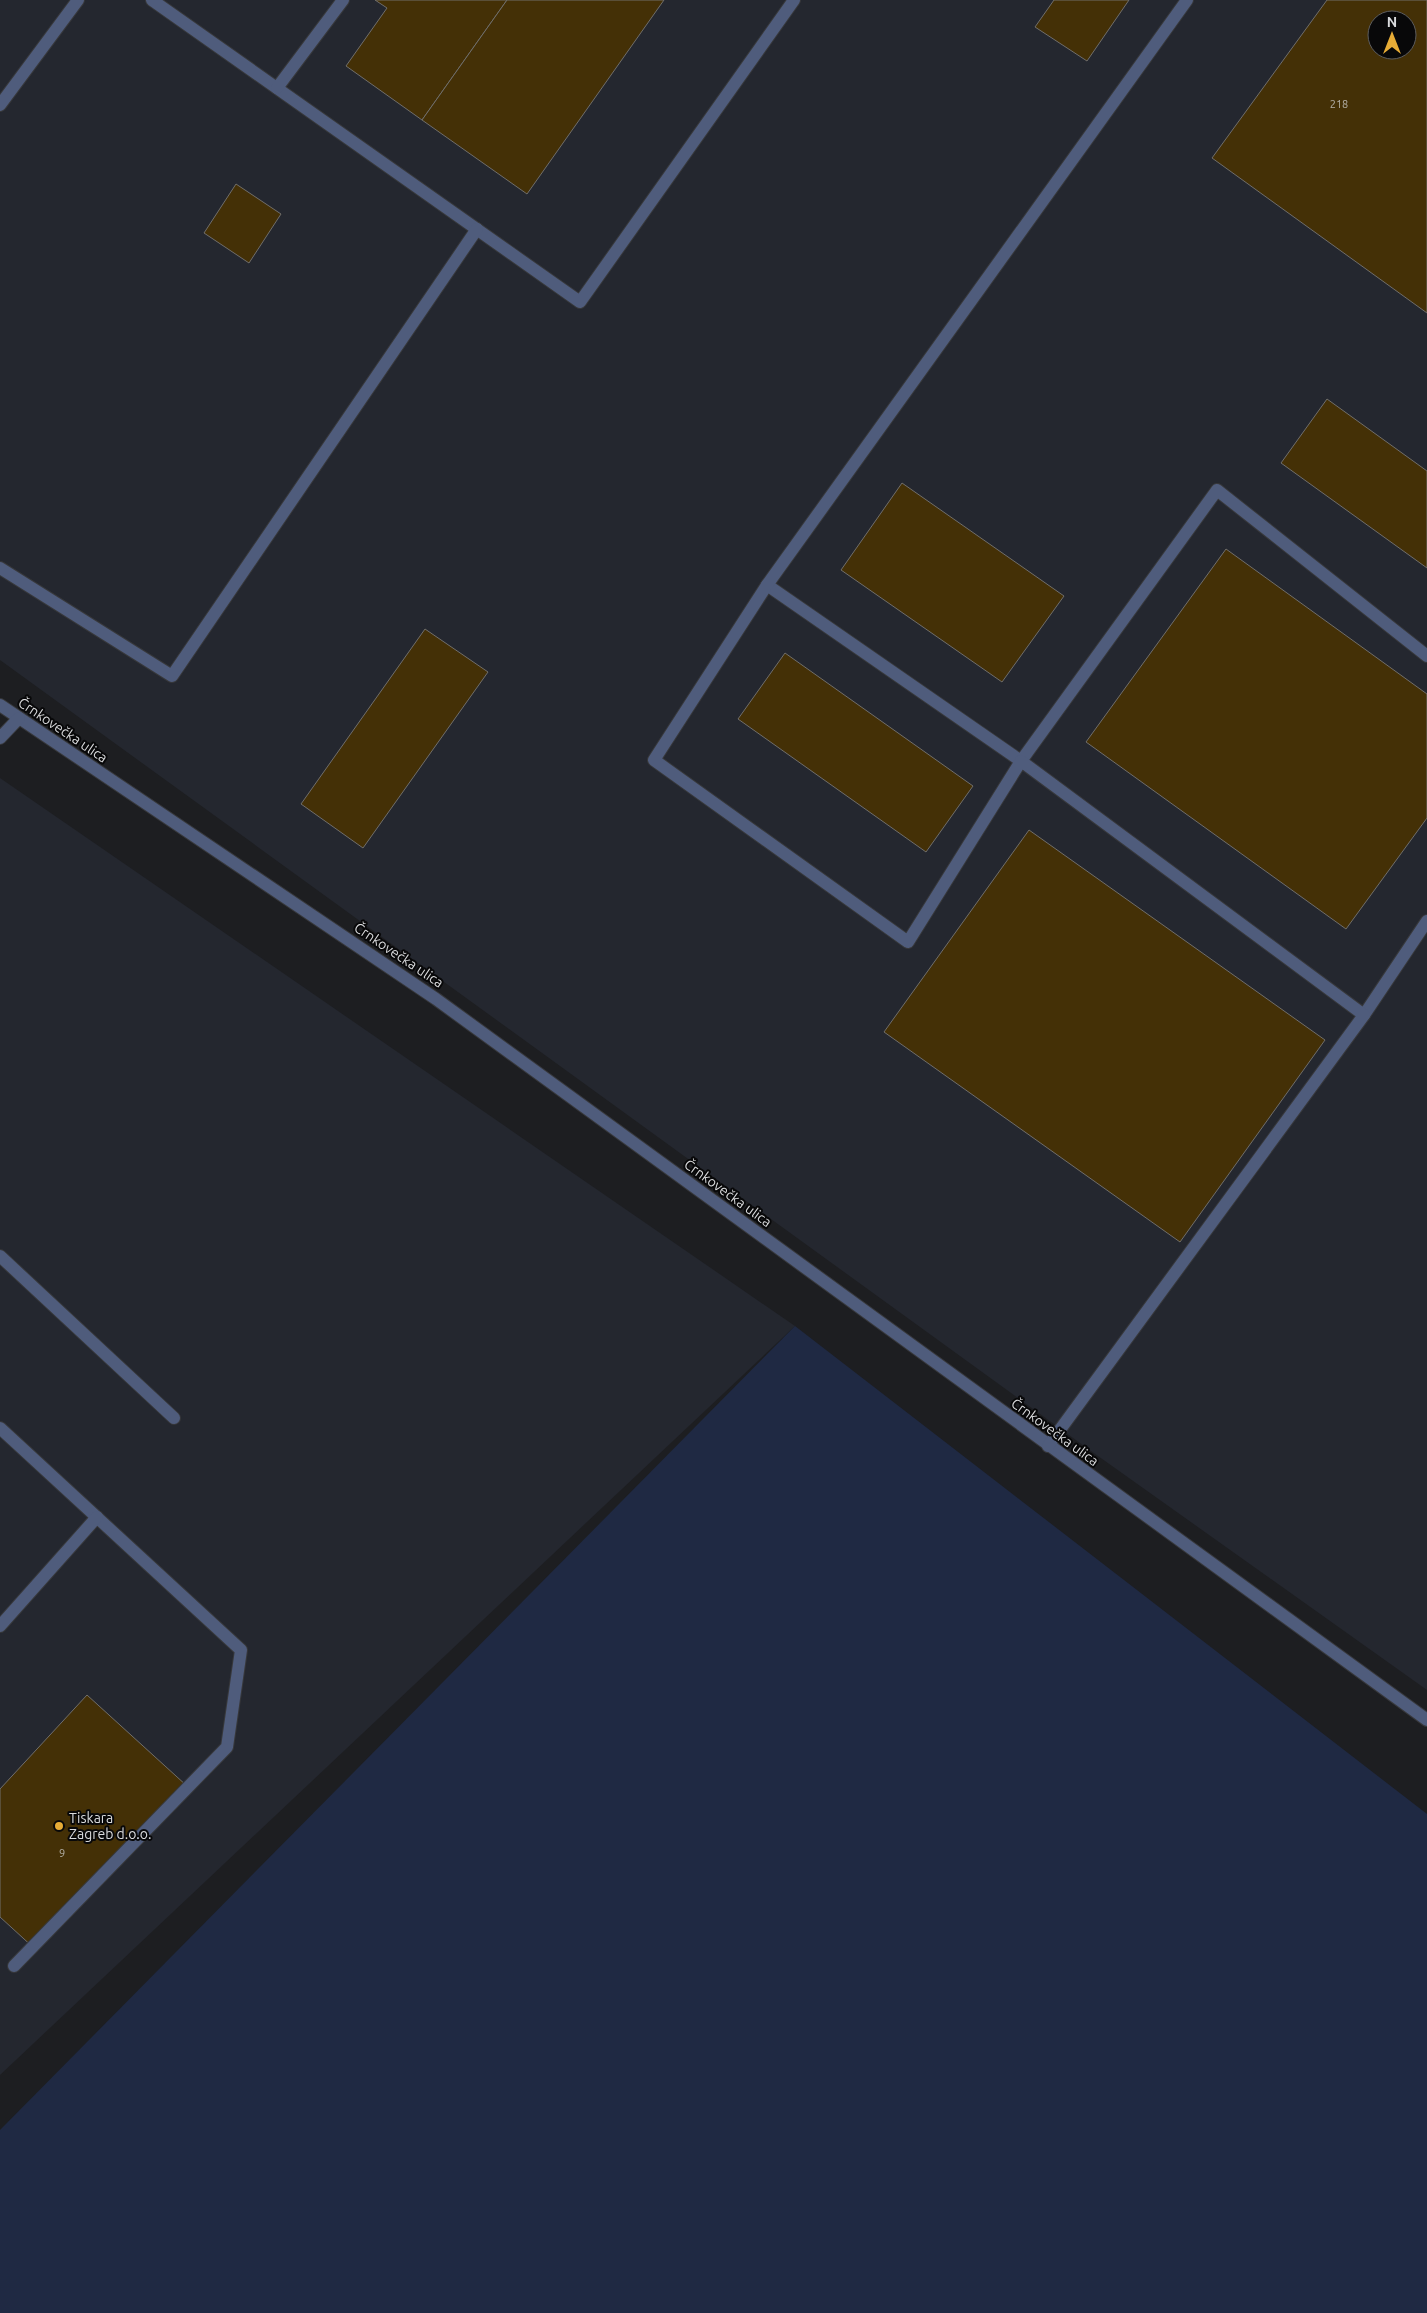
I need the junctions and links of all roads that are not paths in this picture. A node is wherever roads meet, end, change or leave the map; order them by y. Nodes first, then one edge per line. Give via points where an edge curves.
1 (78, 0) edge
2 (152, 0) edge
3 (343, 0) edge
4 (794, 0) edge
5 (1187, 0) edge
6 (276, 88) junction
7 (0, 105) edge
8 (477, 229) junction
9 (0, 568) edge
10 (767, 586) junction
11 (1427, 656) edge
12 (0, 705) edge
13 (19, 718) junction
14 (0, 738) edge
15 (1022, 761) junction
16 (1427, 921) edge
17 (1364, 1015) junction
18 (0, 1256) edge
19 (174, 1418) dead end
20 (0, 1428) edge
21 (1048, 1446) junction
22 (97, 1517) junction
23 (0, 1626) edge
24 (1427, 1720) edge
25 (14, 1966) dead end

1 - 7 street
2 - 6 street
3 - 6 street
4 - 8 street via 580,302
5 - 10 street
6 - 8 street
8 - 9 street via 172,676
10 - 15 street
10 - 15 street via 654,760 908,942
11 - 15 street via 1217,490
12 - 13 street, Črnkovečka ulica
13 - 14 street
13 - 21 street, Črnkovečka ulica via 436,999
15 - 17 street
16 - 17 street
17 - 21 street
18 - 19 street
20 - 22 street
21 - 24 street, Črnkovečka ulica
22 - 23 street
22 - 25 street via 241,1650 227,1747

